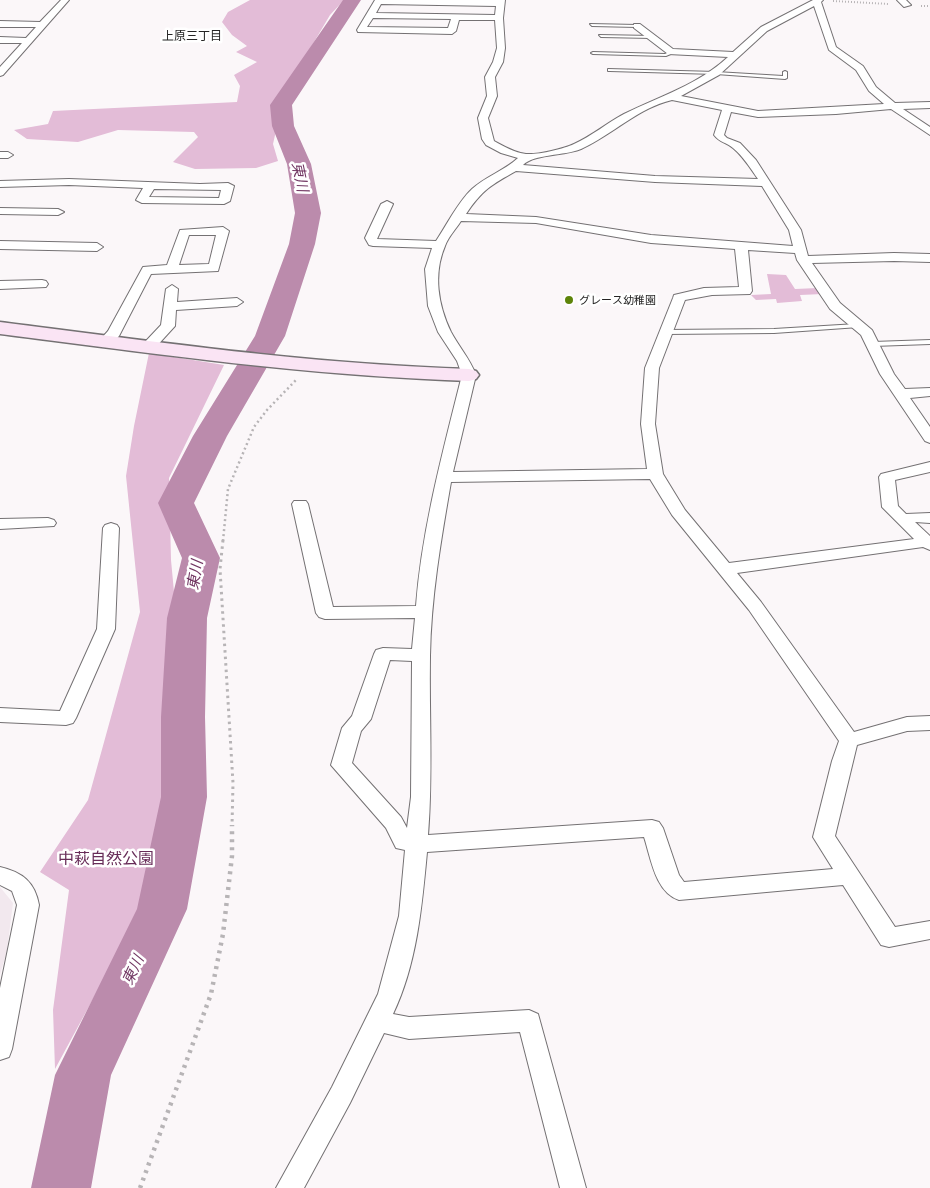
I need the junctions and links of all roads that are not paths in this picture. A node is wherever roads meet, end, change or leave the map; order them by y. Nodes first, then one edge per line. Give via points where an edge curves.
1 (65, 0) edge
2 (379, 1) edge
3 (820, 1) edge
4 (501, 2) edge
5 (370, 15) junction
6 (456, 17) junction
7 (500, 18) junction
8 (0, 24) edge
9 (43, 25) junction
10 (592, 25) dead end
11 (637, 26) joint
12 (601, 36) dead end
13 (652, 37) junction
14 (0, 40) edge
15 (28, 40) junction
16 (671, 52) junction
17 (594, 53) dead end
18 (735, 55) junction
19 (2, 68) edge
20 (610, 70) dead end
21 (786, 72) dead end
22 (716, 73) junction
23 (672, 97) junction
24 (930, 105) edge
25 (893, 106) junction
26 (727, 108) junction
27 (930, 132) edge
28 (520, 162) junction
29 (765, 183) junction
30 (0, 184) edge
31 (150, 185) junction
32 (387, 204) dead end
33 (0, 211) edge
34 (58, 212) dead end
35 (460, 217) junction
36 (0, 245) edge
37 (439, 245) junction
38 (741, 245) junction
39 (97, 247) dead end
40 (802, 255) junction
41 (930, 258) edge
42 (172, 269) junction
43 (42, 284) dead end
44 (0, 285) edge
45 (172, 289) dead end
46 (237, 302) dead end
47 (170, 306) junction
48 (857, 326) junction
49 (0, 328) edge
50 (664, 332) junction
51 (106, 341) junction
52 (930, 342) edge
53 (873, 344) junction
54 (149, 346) junction
55 (469, 375) junction
56 (930, 392) edge
57 (901, 394) junction
58 (930, 438) edge
59 (930, 467) edge
60 (655, 474) junction
61 (444, 477) junction
62 (300, 504) dead end
63 (930, 518) edge
64 (903, 520) junction
65 (48, 523) dead end
66 (0, 524) edge
67 (111, 528) dead end
68 (928, 544) edge
69 (724, 569) junction
70 (424, 612) junction
71 (421, 655) junction
72 (0, 715) edge
73 (930, 723) edge
74 (849, 740) junction
75 (418, 844) junction
76 (0, 876) edge
77 (850, 876) junction
78 (930, 930) edge
79 (377, 1021) junction
80 (0, 1049) edge
81 (289, 1188) edge
82 (573, 1188) edge

1 - 9 street
2 - 4 street
2 - 5 street
3 - 18 street via 764,29
3 - 25 street via 818,4 832,48 860,68 872,88
4 - 7 street
5 - 6 street
5 - 6 street via 361,30 452,31
6 - 7 street
7 - 28 street via 501,48 490,77 492,96 483,118 490,143
8 - 9 street
9 - 15 street
10 - 11 lane
11 - 13 street
12 - 13 lane
13 - 16 street
14 - 15 street
15 - 19 street via 13,52
16 - 17 lane via 666,55
16 - 18 street
18 - 22 street
20 - 22 lane
21 - 22 lane via 785,78
22 - 23 street
23 - 26 street
23 - 28 street via 623,119 578,146
24 - 25 street
25 - 26 street via 768,114
25 - 27 street
26 - 29 street via 719,135 736,145
28 - 29 street via 655,179
28 - 35 street via 486,183 474,194
29 - 40 street via 795,230
30 - 31 street
31 - 31 street via 142,200 224,201 228,186
32 - 37 street via 371,238 373,242
33 - 34 street
35 - 37 street
35 - 38 street via 536,220 651,239
36 - 39 street
37 - 55 street via 431,270 434,306
38 - 40 street
38 - 50 street via 746,290 721,290 680,298
40 - 41 street
40 - 48 street via 835,306
42 - 42 street via 214,268 223,231 184,232
42 - 51 street via 146,270 114,333
43 - 44 street
45 - 47 street
46 - 47 street
47 - 54 street via 168,326
48 - 50 lane
48 - 53 street via 867,333
49 - 51 street
50 - 60 street via 652,368 648,424
51 - 54 street
52 - 53 lane
53 - 57 street
54 - 55 street via 303,365 407,374
55 - 61 street
56 - 57 street
57 - 58 street
59 - 64 street via 887,477 890,507
60 - 61 street
60 - 69 street via 678,512
61 - 70 street via 427,571
62 - 70 street via 325,613
63 - 64 street
64 - 68 street
65 - 66 street
67 - 72 street via 106,629 66,718
68 - 69 street
69 - 74 street via 755,606
70 - 71 street
71 - 75 street
71 - 75 street via 383,654 361,720 352,728 342,765 394,823 404,842
73 - 74 street via 907,724
74 - 77 street via 824,837
75 - 77 street via 652,828 669,879 679,892
75 - 79 street via 410,916 390,995
76 - 80 street via 20,884 28,905
77 - 78 street via 889,938
79 - 81 street via 341,1095
79 - 82 street via 409,1028 529,1021

